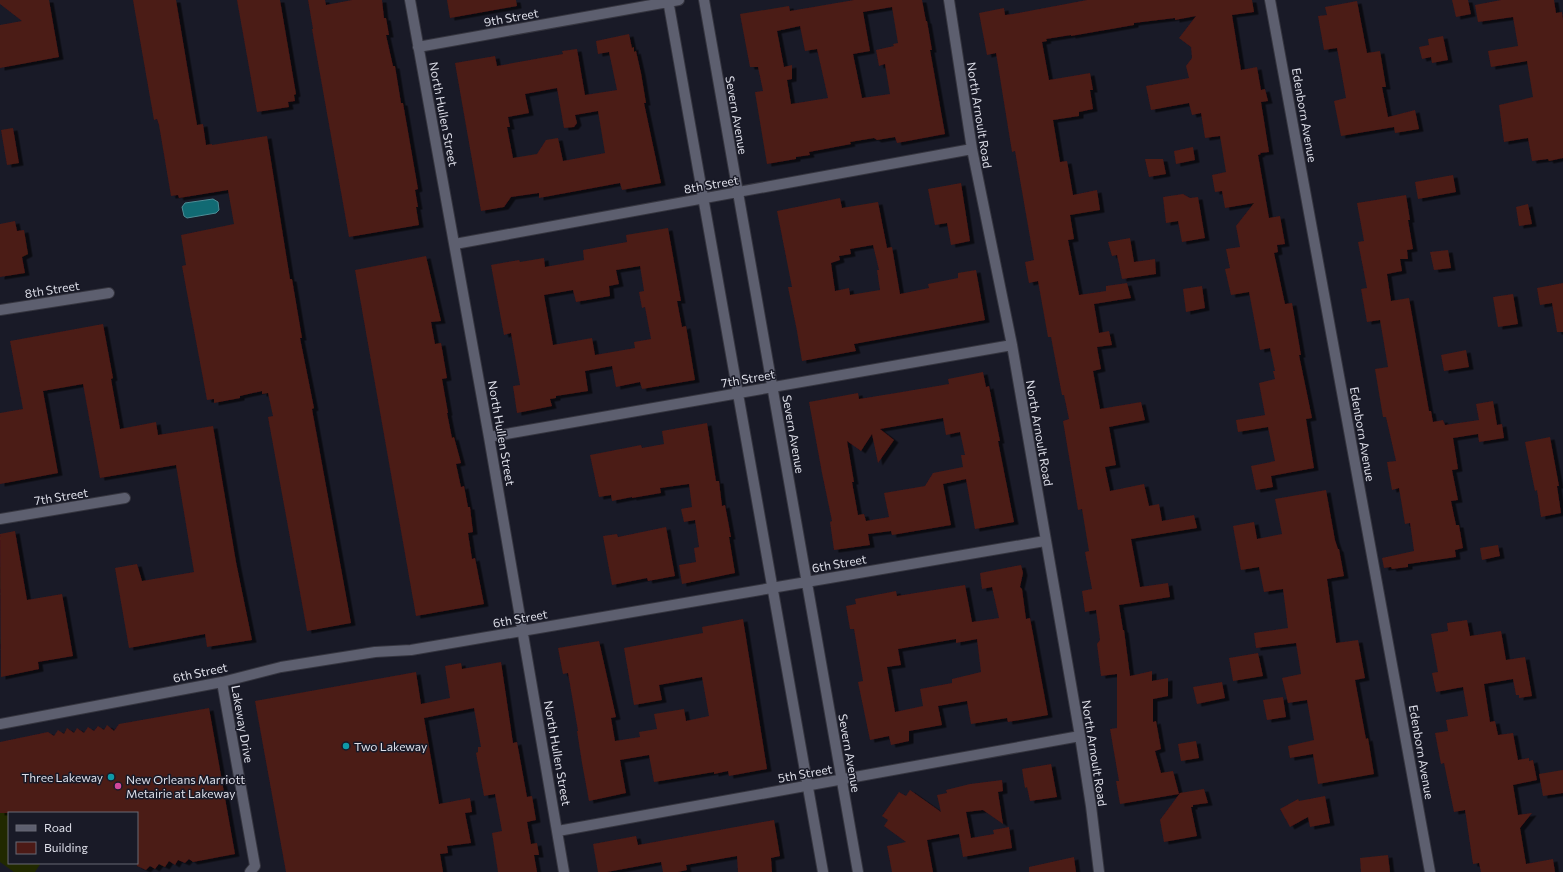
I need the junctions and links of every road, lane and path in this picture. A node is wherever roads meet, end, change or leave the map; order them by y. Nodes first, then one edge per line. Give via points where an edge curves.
1 (410, 0) edge
2 (679, 0) edge
3 (704, 0) edge
4 (949, 0) edge
5 (1270, 0) edge
6 (669, 1) edge
7 (418, 46) junction
8 (972, 149) junction
9 (738, 192) junction
10 (704, 198) junction
11 (455, 244) junction
12 (109, 293) dead end
13 (0, 310) edge
14 (1012, 345) junction
15 (772, 387) junction
16 (738, 394) junction
17 (489, 437) junction
18 (125, 498) dead end
19 (0, 519) edge
20 (1045, 541) junction
21 (807, 582) junction
22 (772, 588) junction
23 (524, 631) junction
24 (222, 682) junction
25 (0, 724) edge
26 (1080, 736) junction
27 (842, 779) junction
28 (807, 786) junction
29 (558, 831) junction
30 (253, 869) edge
31 (564, 872) edge
32 (823, 872) edge
33 (858, 872) edge
34 (1099, 872) edge
35 (1430, 872) edge

1 - 7 street, North Hullen Street
2 - 6 street, 9th Street
3 - 9 street, Severn Avenue
4 - 8 street, North Arnoult Road
5 - 35 street, Edenborn Avenue
6 - 7 street, 9th Street
6 - 10 street
7 - 11 street, North Hullen Street
8 - 9 street, 8th Street
8 - 14 street, North Arnoult Road
9 - 10 street, 8th Street
9 - 15 street, Severn Avenue
10 - 11 street, 8th Street
10 - 16 street
11 - 17 street, North Hullen Street
12 - 13 street, 8th Street
14 - 15 street, 7th Street
14 - 20 street, North Arnoult Road
15 - 16 street, 7th Street
15 - 21 street, Severn Avenue
16 - 17 street, 7th Street
16 - 22 street
17 - 23 street, North Hullen Street
18 - 19 street, 7th Street
20 - 21 street, 6th Street
20 - 26 street, North Arnoult Road
21 - 22 street, 6th Street
21 - 27 street, Severn Avenue
22 - 23 street, 6th Street
22 - 28 street
23 - 24 street, 6th Street via 411,650 376,652 281,667
23 - 29 street, North Hullen Street
24 - 25 street, 6th Street
24 - 30 street, Lakeway Drive
26 - 27 street, 5th Street
26 - 34 street, North Arnoult Road
27 - 28 street, 5th Street
27 - 33 street, Severn Avenue
28 - 29 street, 5th Street
28 - 32 street
29 - 31 street, North Hullen Street

